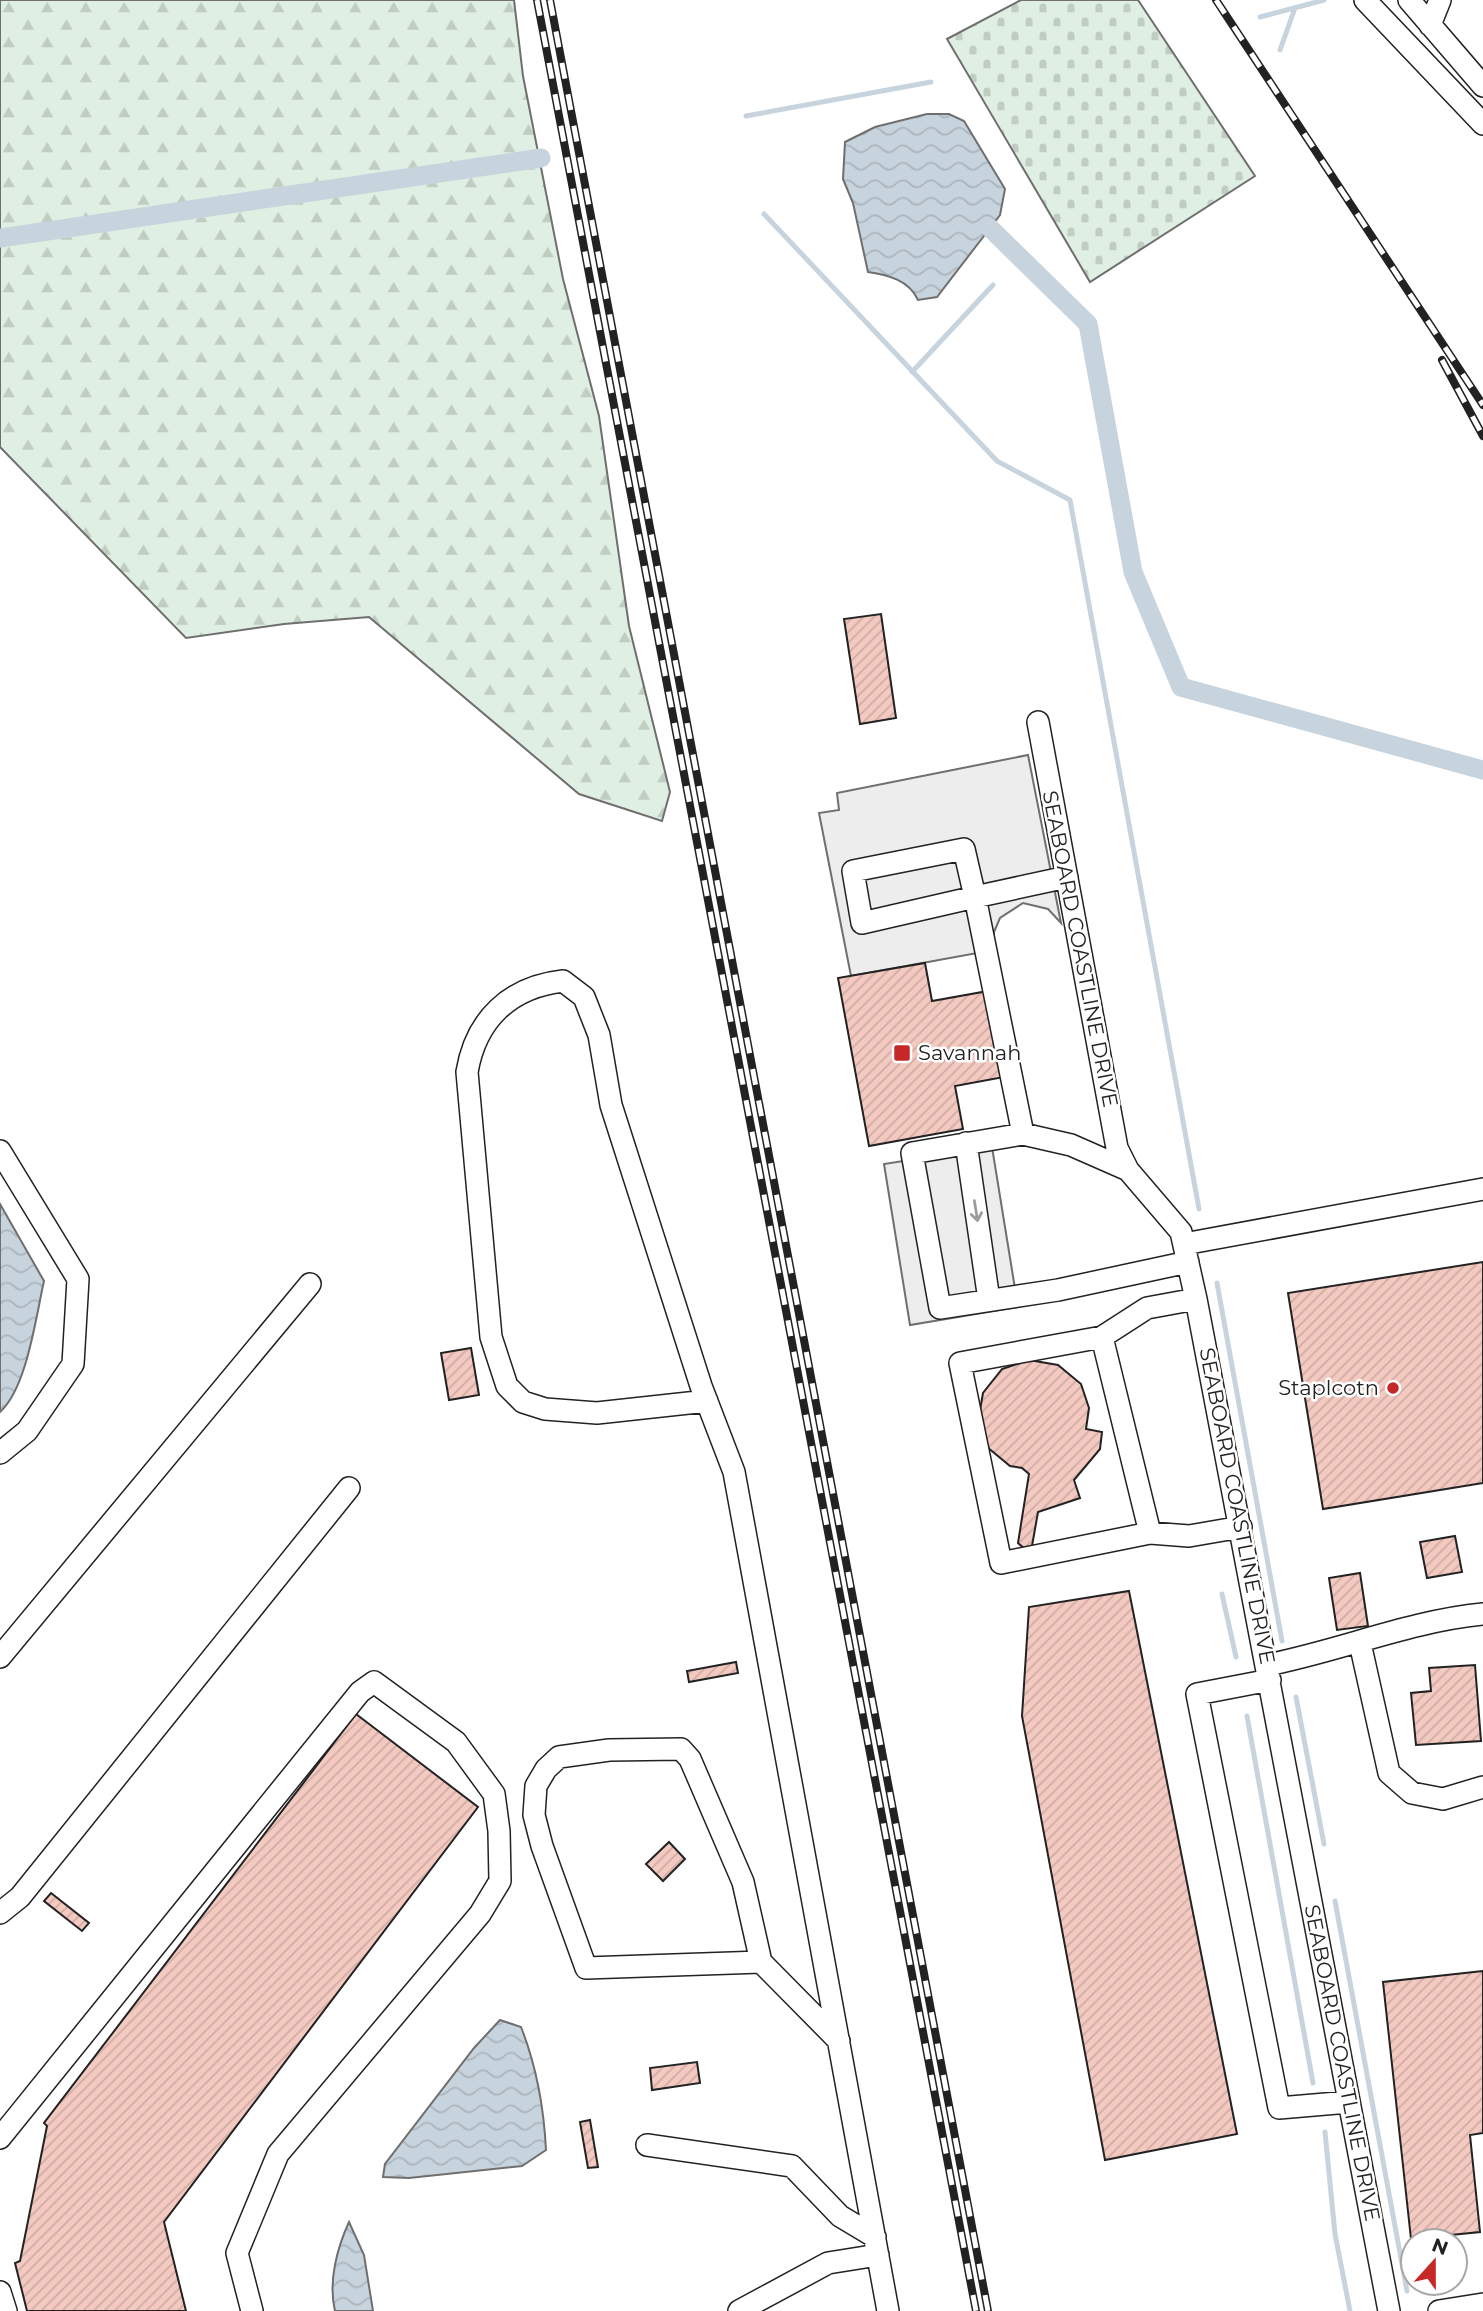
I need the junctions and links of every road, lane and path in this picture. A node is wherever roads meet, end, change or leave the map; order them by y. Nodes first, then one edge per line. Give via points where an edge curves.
1 (1365, 0) edge
2 (1409, 0) edge
3 (1440, 0) edge
4 (1430, 25) junction
5 (1483, 86) edge
6 (1483, 124) edge
7 (1038, 722) dead end
8 (1067, 877) junction
9 (975, 897) junction
10 (1023, 1134) junction
11 (966, 1143) junction
12 (0, 1152) edge
13 (1128, 1170) junction
14 (1483, 1189) edge
15 (1186, 1253) junction
16 (310, 1284) dead end
17 (1196, 1298) junction
18 (989, 1300) junction
19 (1102, 1337) junction
20 (707, 1401) junction
21 (0, 1452) edge
22 (349, 1488) dead end
23 (1241, 1527) junction
24 (1150, 1533) junction
25 (1483, 1614) edge
26 (1360, 1643) junction
27 (0, 1657) edge
28 (1268, 1672) junction
29 (1483, 1787) edge
30 (0, 1913) edge
31 (761, 1962) junction
32 (839, 2041) junction
33 (1349, 2102) junction
34 (0, 2138) edge
35 (647, 2145) dead end
36 (877, 2246) junction
37 (0, 2292) edge
38 (1483, 2304) edge
39 (6, 2311) edge
40 (252, 2311) edge
41 (739, 2311) edge
42 (888, 2311) edge
43 (1389, 2311) edge
44 (1439, 2311) edge

1 - 6 street
2 - 4 street
3 - 4 street
4 - 5 street
7 - 8 street, SEABOARD COASTLINE DRIVE
8 - 9 street
8 - 13 street, SEABOARD COASTLINE DRIVE via 1117,1148
9 - 9 street via 862,923 853,871 964,849
9 - 10 street
10 - 11 street
10 - 13 street via 1071,1144
11 -> 18 street
11 - 18 street via 912,1153 940,1308
12 - 21 street via 78,1279 72,1364 27,1431
13 - 15 street, SEABOARD COASTLINE DRIVE via 1181,1231
14 - 15 street
15 - 17 street, SEABOARD COASTLINE DRIVE
15 - 18 street
16 - 27 street
17 - 19 street via 1147,1308
17 - 23 street, SEABOARD COASTLINE DRIVE
19 - 24 street
19 - 24 street via 960,1363 1001,1563
20 - 20 street via 611,1105 599,1035 584,997 563,981 537,984 491,1013 471,1050 467,1072 491,1337 507,1386 523,1402 545,1409 597,1413
20 - 32 street via 734,1472
22 - 30 street via 20,1897
23 - 24 street via 1189,1536
23 - 28 street, SEABOARD COASTLINE DRIVE
25 - 26 street via 1452,1617
26 - 28 street
26 - 29 street via 1389,1773 1412,1793 1443,1798
28 - 33 street, SEABOARD COASTLINE DRIVE
28 - 33 street via 1197,1694 1279,2108
31 - 31 street via 586,1968 534,1815 537,1786 546,1769 559,1757 609,1750 681,1749 690,1759 743,1882
31 - 32 street
32 - 36 street
33 - 43 street, SEABOARD COASTLINE DRIVE
34 - 40 street via 360,1692 374,1682 456,1742 494,1794 500,1881 480,1914 278,2154 237,2253
35 - 36 street via 792,2166 840,2216
36 - 41 street via 828,2263
36 - 42 street
37 - 39 street
38 - 44 street

